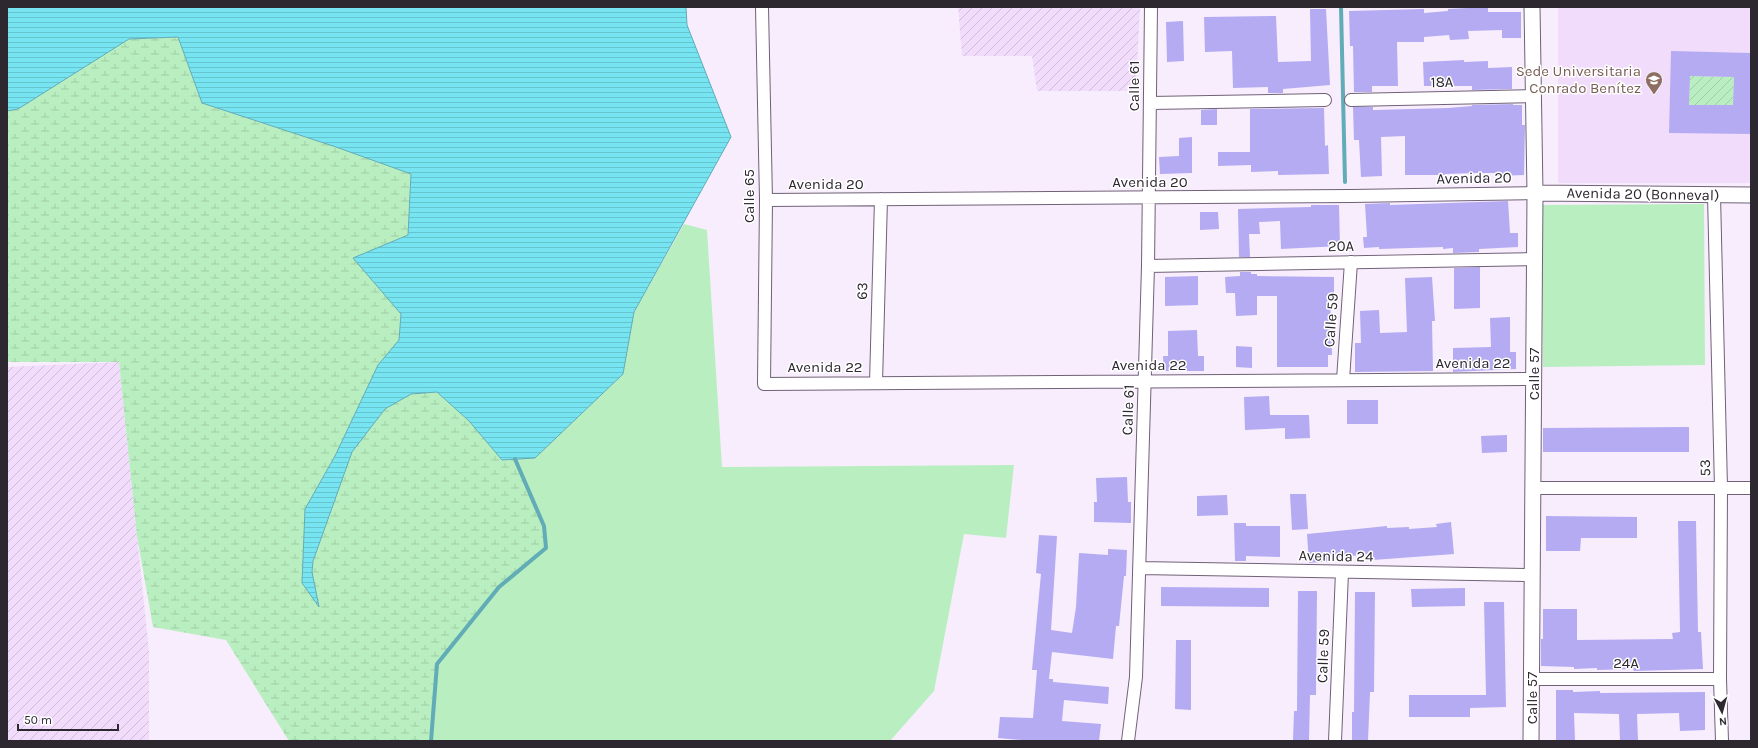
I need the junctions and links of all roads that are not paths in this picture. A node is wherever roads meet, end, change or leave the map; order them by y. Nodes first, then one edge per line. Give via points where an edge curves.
1 (762, 7) edge
2 (1151, 7) edge
3 (1532, 7) edge
4 (1533, 96) junction
5 (1326, 100) dead end
6 (1351, 100) dead end
7 (1150, 103) junction
8 (1535, 193) junction
9 (1714, 195) junction
10 (1751, 195) edge
11 (1149, 198) junction
12 (881, 199) junction
13 (766, 200) junction
14 (1534, 259) junction
15 (1351, 262) junction
16 (1148, 266) junction
17 (1534, 379) junction
18 (1343, 380) junction
19 (1145, 381) junction
20 (876, 383) junction
21 (764, 384) joint
22 (1533, 488) junction
23 (1721, 488) junction
24 (1751, 488) edge
25 (1139, 568) junction
26 (1342, 572) junction
27 (1532, 575) junction
28 (1532, 679) junction
29 (1720, 679) junction
30 (1128, 741) edge
31 (1335, 741) edge
32 (1532, 741) edge
33 (1722, 741) edge

1 - 13 street, Calle 65
2 - 7 street, Calle 61
3 - 4 street, Calle 57
4 - 6 street, 18A
4 - 8 street, Calle 57
5 - 7 street
7 - 11 street, Calle 61
8 - 9 street, Avenida 20 (Bonneval)
8 - 11 street, Avenida 20
8 - 14 street, Calle 57
9 - 10 street, Avenida 20 (Bonneval)
9 - 23 street, 53
11 - 12 street, Avenida 20
11 - 16 street, Calle 61
12 - 13 street, Avenida 20
12 - 20 street, 63
13 - 21 street, Calle 65
14 - 15 street, 20A
14 - 17 street, Calle 57
15 - 16 street, 20A
15 - 18 street, Calle 59
16 - 19 street, Calle 61
17 - 18 street, Avenida 22
17 - 22 street, Calle 57
18 - 19 street, Avenida 22
19 - 20 street, Avenida 22
19 - 25 street, Calle 61
20 - 21 street, Avenida 22
22 - 23 street
22 - 27 street, Calle 57
23 - 24 street
23 - 29 street, 53
25 - 26 street, Avenida 24
25 - 30 street, Calle 61 via 1136,677
26 - 27 street, Avenida 24
26 - 31 street, Calle 59
27 - 28 street, Calle 57
28 - 29 street, 24A
28 - 32 street, Calle 57
29 - 33 street, 53

